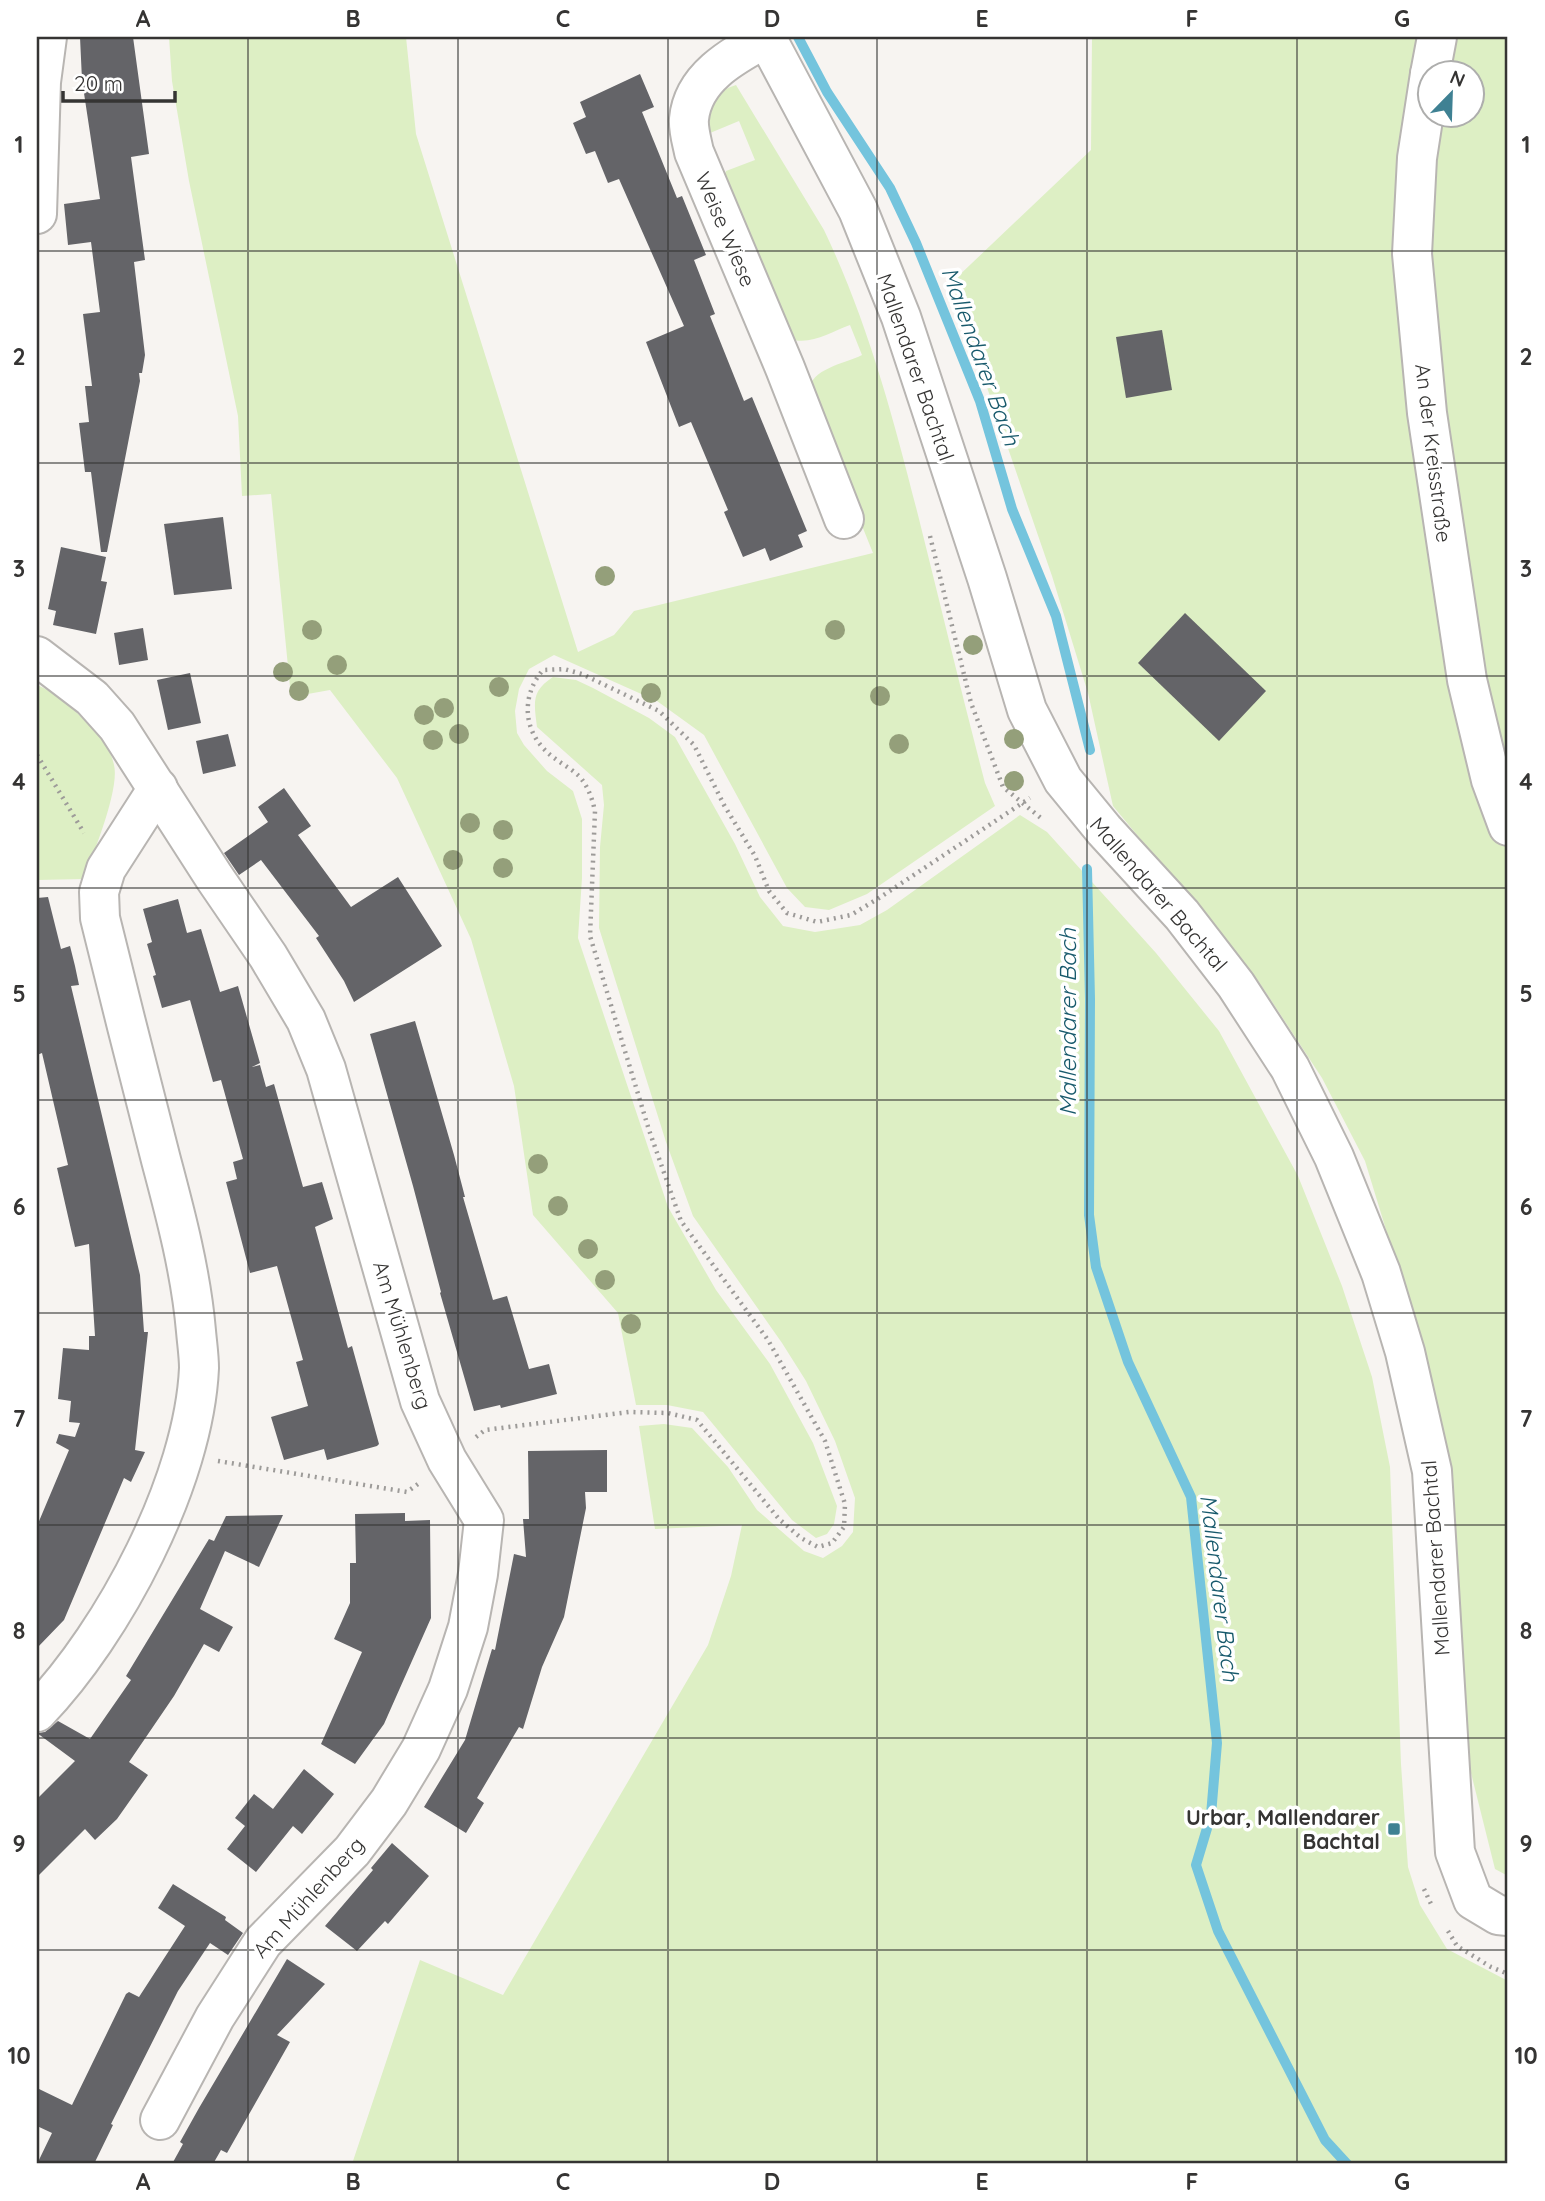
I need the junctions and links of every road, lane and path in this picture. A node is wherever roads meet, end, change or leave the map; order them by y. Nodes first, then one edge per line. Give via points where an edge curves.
1 (47, 37) edge
2 (766, 37) edge
3 (1437, 37) edge
4 (1433, 60) edge
5 (1421, 130) edge
6 (37, 215) edge
7 (844, 519) dead end
8 (926, 523) dead end
9 (37, 656) edge
10 (37, 755) edge
11 (158, 788) junction
12 (1021, 803) junction
13 (1043, 819) dead end
14 (1508, 826) edge
15 (106, 869) junction
16 (183, 1455) junction
17 (447, 1460) junction
18 (37, 1712) edge
19 (1421, 1880) dead end
20 (1436, 1913) dead end
21 (1508, 1916) edge
22 (1443, 1924) dead end
23 (1508, 1974) edge
24 (160, 2120) dead end

1 - 6 street
2 - 7 street, Weise Wiese via 720,65 693,99 688,122 694,152
2 - 21 street, Mallendarer Bachtal via 858,210 901,317 1027,710 1063,780 1182,915 1236,985 1290,1068 1334,1157 1381,1273 1405,1352 1432,1471 1455,1852 1473,1900
3 - 4 street, An der Kreisstraße
5 - 14 street, An der Kreisstraße via 1412,254 1427,413 1467,680
8 - 12 path via 971,704 1003,788
9 - 11 street, Am Mühlenberg via 92,698 117,726
10 - 15 path
11 - 15 street
11 - 17 street, Am Mühlenberg via 306,1020 326,1069 420,1401
12 - 13 path
12 - 17 path via 851,915 817,922 787,913 769,891 755,856 694,745 659,711 582,674 543,670 528,699 528,725 543,749 580,777 590,793 595,811 590,936 649,1130 681,1221 768,1339 825,1441 845,1504 844,1527 832,1543 818,1547 801,1538 779,1519 697,1420 668,1413 629,1412 485,1430
15 - 16 street via 99,892 100,918 183,1245 194,1307 199,1367
16 - 17 path via 407,1492
16 - 18 street via 162,1512 117,1605 75,1668
17 - 24 street, Am Mühlenberg via 484,1520 468,1628 448,1689 421,1749 389,1802 352,1851 264,1942 215,2017
19 - 20 path
22 - 23 path via 1457,1946

